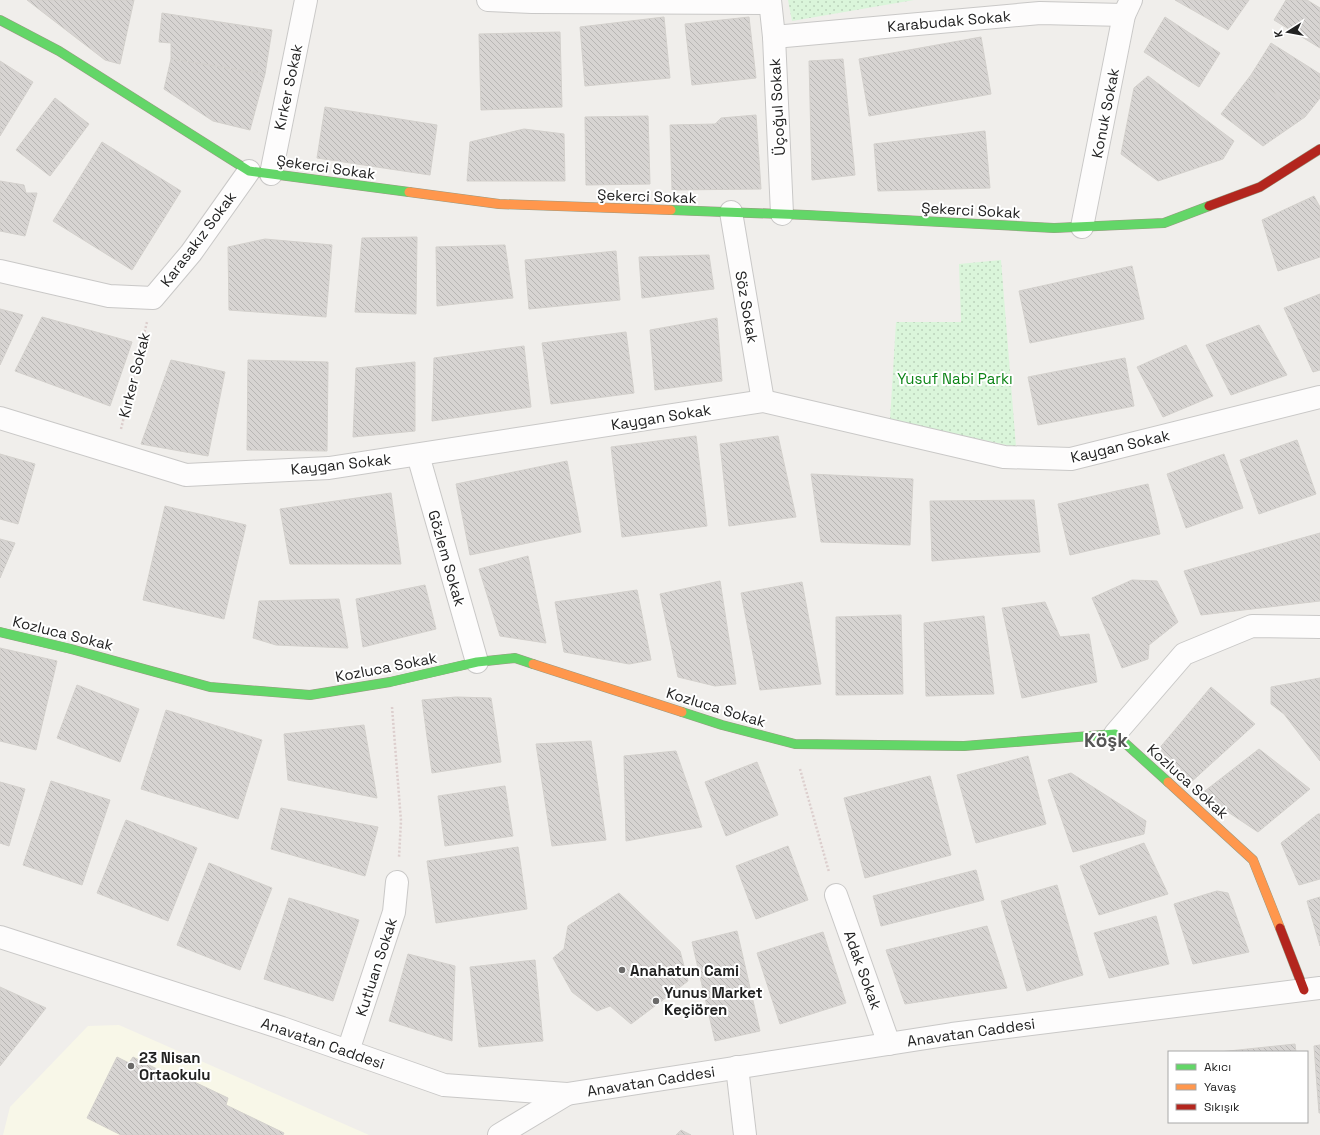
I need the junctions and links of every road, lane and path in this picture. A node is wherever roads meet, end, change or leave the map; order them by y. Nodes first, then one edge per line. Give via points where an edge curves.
1 (306, 0) edge
2 (488, 0) edge
3 (770, 1) edge
4 (1128, 8) edge
5 (0, 20) edge
6 (774, 37) junction
7 (1319, 152) edge
8 (249, 171) junction
9 (271, 174) junction
10 (731, 212) junction
11 (782, 214) junction
12 (1082, 227) junction
13 (0, 271) edge
14 (153, 298) junction
15 (1320, 397) edge
16 (763, 401) junction
17 (0, 418) edge
18 (115, 453) junction
19 (418, 455) junction
20 (1320, 628) edge
21 (0, 632) edge
22 (477, 662) junction
23 (390, 682) junction
24 (1115, 734) junction
25 (795, 744) junction
26 (397, 882) joint
27 (836, 895) joint
28 (0, 937) edge
29 (1312, 989) edge
30 (889, 1044) junction
31 (348, 1051) junction
32 (737, 1068) junction
33 (567, 1094) junction
34 (499, 1135) edge
35 (745, 1135) edge

1 - 9 street, Kırker Sokak
2 - 3 street
3 - 6 street, Üçoğul Sokak
4 - 6 street, Karabudak Sokak via 1040,13
4 - 12 street, Konuk Sokak
5 - 8 street, Şekerci Sokak via 59,51
6 - 11 street, Üçoğul Sokak
7 - 12 street, Şekerci Sokak via 1260,187 1164,223
8 - 9 street, Şekerci Sokak
8 - 14 street, Karasakız Sokak via 191,253
9 - 10 street, Şekerci Sokak via 499,204
10 - 11 street, Şekerci Sokak
10 - 16 street, Söz Sokak
11 - 12 street, Şekerci Sokak via 1054,228
13 - 14 street, Karasakız Sokak via 109,296
14 - 18 path, Kırker Sokak
15 - 16 street, Kaygan Sokak via 1071,459 1004,457
16 - 19 street, Kaygan Sokak
17 - 18 street, Kaygan Sokak
18 - 19 street, Kaygan Sokak via 186,475 329,468
19 - 22 street, Gözlem Sokak
20 - 24 street via 1252,626 1184,654
21 - 23 street, Kozluca Sokak via 210,687 310,695
22 - 23 street, Kozluca Sokak
22 - 25 street, Kozluca Sokak via 515,658 722,726
23 - 26 path via 401,821
24 - 25 street, Kozluca Sokak via 964,746
24 - 29 street, Kozluca Sokak via 1253,860
25 - 27 path via 802,779
26 - 31 street, Kutluan Sokak via 394,912
27 - 30 street, Adak Sokak
28 - 31 street, Anavatan Caddesi
29 - 30 street, Anavatan Caddesi
30 - 32 street, Anavatan Caddesi
31 - 33 street, Anavatan Caddesi via 444,1084
32 - 33 street, Anavatan Caddesi
32 - 35 street
33 - 34 street

